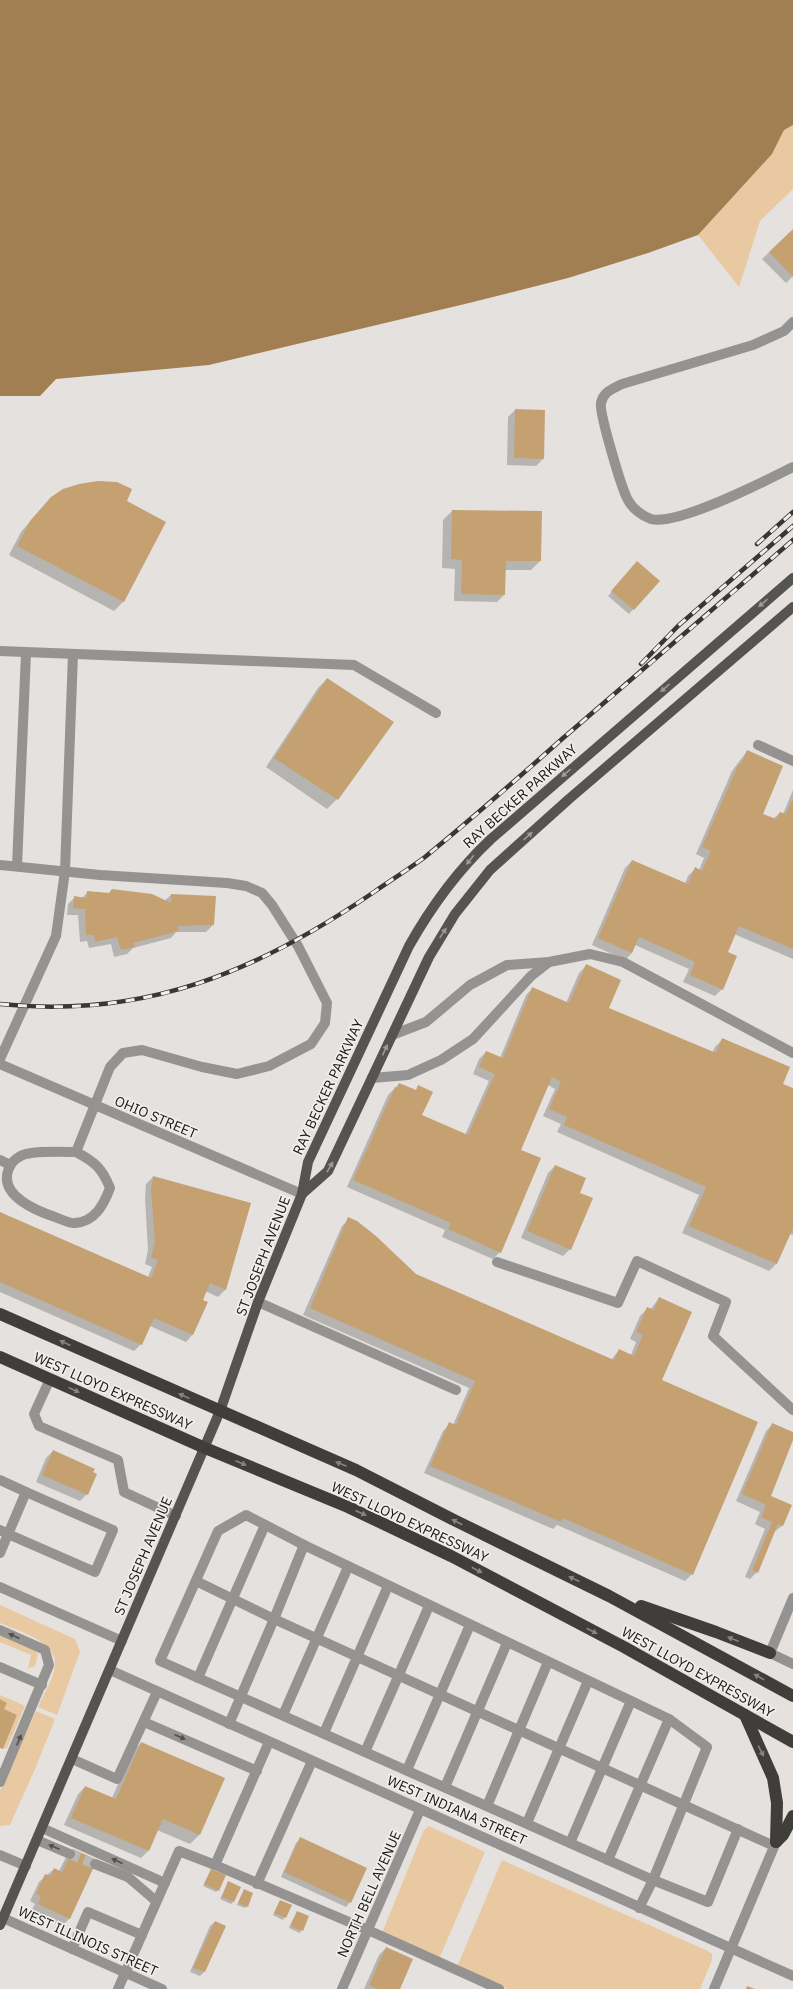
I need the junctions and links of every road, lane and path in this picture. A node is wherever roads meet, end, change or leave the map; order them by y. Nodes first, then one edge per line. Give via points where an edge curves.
1 (793, 322) edge
2 (793, 467) edge
3 (793, 578) edge
4 (793, 607) edge
5 (0, 652) edge
6 (26, 653) junction
7 (73, 654) junction
8 (436, 713) dead end
9 (758, 745) dead end
10 (793, 761) edge
11 (0, 865) edge
12 (17, 866) junction
13 (65, 871) junction
14 (549, 962) junction
15 (392, 1035) junction
16 (793, 1052) edge
17 (0, 1059) edge
18 (0, 1064) edge
19 (372, 1078) junction
20 (95, 1105) junction
21 (76, 1152) junction
22 (0, 1160) edge
23 (10, 1165) junction
24 (302, 1194) junction
25 (497, 1262) dead end
26 (258, 1302) junction
27 (0, 1314) edge
28 (0, 1357) edge
29 (50, 1379) junction
30 (456, 1390) dead end
31 (793, 1410) edge
32 (220, 1411) junction
33 (205, 1448) junction
34 (0, 1480) edge
35 (26, 1492) junction
36 (176, 1516) junction
37 (265, 1525) junction
38 (4, 1532) edge
39 (304, 1546) junction
40 (0, 1553) edge
41 (348, 1567) junction
42 (196, 1581) junction
43 (388, 1586) junction
44 (0, 1587) edge
45 (609, 1596) junction
46 (233, 1598) junction
47 (793, 1598) edge
48 (429, 1606) junction
49 (274, 1619) junction
50 (470, 1625) junction
51 (0, 1630) edge
52 (317, 1639) junction
53 (122, 1641) junction
54 (507, 1642) junction
55 (770, 1653) junction
56 (358, 1657) junction
57 (548, 1662) junction
58 (793, 1664) edge
59 (0, 1667) edge
60 (110, 1670) junction
61 (398, 1676) junction
62 (198, 1678) junction
63 (588, 1681) junction
64 (42, 1685) junction
65 (157, 1692) junction
66 (440, 1694) junction
67 (793, 1696) edge
68 (242, 1697) junction
69 (631, 1701) junction
70 (478, 1712) junction
71 (283, 1715) junction
72 (745, 1715) junction
73 (669, 1719) junction
74 (144, 1722) junction
75 (229, 1724) junction
76 (519, 1730) junction
77 (324, 1733) junction
78 (269, 1742) junction
79 (793, 1742) edge
80 (559, 1748) junction
81 (365, 1752) junction
82 (72, 1759) junction
83 (312, 1761) junction
84 (603, 1768) junction
85 (407, 1770) junction
86 (257, 1771) junction
87 (1, 1777) edge
88 (642, 1785) junction
89 (445, 1787) junction
90 (684, 1805) junction
91 (487, 1806) junction
92 (420, 1810) junction
93 (793, 1816) edge
94 (527, 1823) junction
95 (42, 1828) junction
96 (738, 1829) junction
97 (37, 1840) junction
98 (570, 1843) junction
99 (775, 1844) junction
100 (70, 1854) tunnel mouth
101 (0, 1855) edge
102 (608, 1860) junction
103 (95, 1864) tunnel mouth
104 (215, 1865) junction
105 (26, 1866) junction
106 (138, 1871) junction
107 (128, 1877) junction
108 (653, 1880) junction
109 (165, 1883) junction
110 (257, 1884) junction
111 (156, 1901) junction
112 (639, 1908) junction
113 (2, 1921) edge
114 (368, 1930) junction
115 (142, 1936) junction
116 (72, 1949) junction
117 (731, 1949) junction
118 (125, 1973) junction
119 (793, 1976) edge
120 (118, 1989) edge
121 (162, 1989) edge
122 (342, 1989) edge
123 (499, 1989) edge
124 (714, 1989) edge

1 - 2 street via 784,331 753,345 622,384 605,392 600,404 602,419 627,500 652,519 669,519 739,495
3 -> 24 main road, RAY BECKER PARKWAY via 491,839 474,855 446,890 409,946 308,1162
15 -> 4 main road via 439,939 490,870
5 - 6 street
6 - 7 street
6 - 12 street
7 - 8 street via 354,665
7 - 13 street
9 - 10 street
11 - 12 street
12 - 13 street
13 - 17 street via 56,936
13 - 20 street via 227,883 246,886 262,893 298,946 327,1003 325,1023 311,1044 269,1066 237,1074 142,1050 122,1053 110,1067
14 - 15 street via 507,965 470,985 426,1022
14 - 16 street via 590,954 623,962
14 - 19 street via 531,976 473,1039 441,1060 408,1075
19 -> 15 main road
18 - 20 street, OHIO STREET
24 -> 19 main road via 328,1171
20 - 21 street
20 - 24 street, OHIO STREET
21 - 23 street via 20,1156
21 - 23 street via 103,1171 110,1188 103,1206 90,1218 75,1224 47,1215 23,1203 8,1187 6,1176
22 - 23 street
24 - 26 main road, ST JOSEPH AVENUE
25 - 31 street via 618,1303 637,1261 726,1302 713,1336
26 - 30 street
26 - 32 main road, ST JOSEPH AVENUE
32 -> 27 highway, WEST LLOYD EXPRESSWAY
28 - 29 highway, WEST LLOYD EXPRESSWAY
29 -> 33 highway, WEST LLOYD EXPRESSWAY
29 - 36 street via 34,1414 38,1426 118,1460 124,1492
32 - 33 main road, ST JOSEPH AVENUE
45 -> 32 highway, WEST LLOYD EXPRESSWAY via 356,1470
33 - 36 main road, ST JOSEPH AVENUE
33 -> 72 highway, WEST LLOYD EXPRESSWAY via 348,1507 451,1556 624,1647
34 - 35 street
35 - 38 street
35 - 38 street via 114,1530 95,1572
36 - 53 main road, ST JOSEPH AVENUE
37 - 39 street
37 - 42 street via 246,1515 218,1531
37 - 46 street
38 - 40 street
39 - 41 street
39 - 49 street
41 - 43 street
41 - 52 street
42 - 46 street
42 - 62 street via 160,1660
43 - 48 street
43 - 56 street
44 - 53 street
55 -> 45 highway
67 -> 45 highway, WEST LLOYD EXPRESSWAY
46 - 49 street
46 - 62 street
47 - 55 street
48 - 50 street
48 - 61 street
49 - 52 street
49 - 68 street
50 - 54 street
50 - 66 street
64 -> 51 street via 49,1665 45,1650
52 - 56 street
52 - 71 street
53 - 60 main road, ST JOSEPH AVENUE
54 - 57 street
54 - 70 street
55 - 58 street
56 - 61 street
56 - 77 street
57 - 63 street
57 - 76 street
59 - 64 street
60 - 65 street, WEST INDIANA STREET
60 - 82 main road, ST JOSEPH AVENUE
61 - 66 street
61 - 81 street
62 - 68 street
63 - 69 street
63 - 80 street
87 -> 64 street
65 - 74 street
65 - 75 street, WEST INDIANA STREET
66 - 70 street
66 - 85 street
68 - 71 street
68 - 75 street
69 - 73 street
69 - 84 street
70 - 76 street
70 - 89 street
71 - 77 street
72 - 79 highway, WEST LLOYD EXPRESSWAY
72 -> 99 highway via 773,1778 777,1803
73 - 88 street
73 - 90 street via 707,1747
74 - 82 street via 117,1779
74 -> 86 street
75 - 78 street, WEST INDIANA STREET
76 - 80 street
76 - 91 street
77 - 81 street
78 - 83 street, WEST INDIANA STREET
78 - 86 street
80 - 84 street
80 - 94 street
81 - 85 street
82 - 95 main road, ST JOSEPH AVENUE
83 - 92 street, WEST INDIANA STREET
83 - 110 street
84 - 88 street
84 - 98 street
85 - 89 street
86 - 104 street
88 - 90 street
88 - 102 street
89 - 91 street
90 - 96 street
90 - 108 street
91 - 94 street
92 - 112 street, WEST INDIANA STREET
92 - 114 street, NORTH BELL AVENUE
93 - 99 highway
94 - 98 street
95 - 97 main road, ST JOSEPH AVENUE
106 -> 95 street
96 - 99 street
96 - 108 street via 708,1902
100 -> 97 street
97 - 105 main road, ST JOSEPH AVENUE
98 - 102 street
99 - 117 street
101 - 105 street
102 - 108 street
103 - 107 street
104 - 109 street via 179,1851
104 - 110 street
105 - 113 main road, ST JOSEPH AVENUE
106 - 107 street
106 - 109 street
107 - 111 street
108 - 112 street
109 - 111 street
110 - 114 street
111 - 115 street
112 - 117 street, WEST INDIANA STREET
113 - 116 street, WEST ILLINOIS STREET
114 - 122 street, NORTH BELL AVENUE
114 - 123 street
115 - 116 street via 88,1912
115 - 118 street
116 - 118 street, WEST ILLINOIS STREET
117 - 119 street, WEST INDIANA STREET
117 - 124 street
118 - 120 street
118 - 121 street, WEST ILLINOIS STREET

